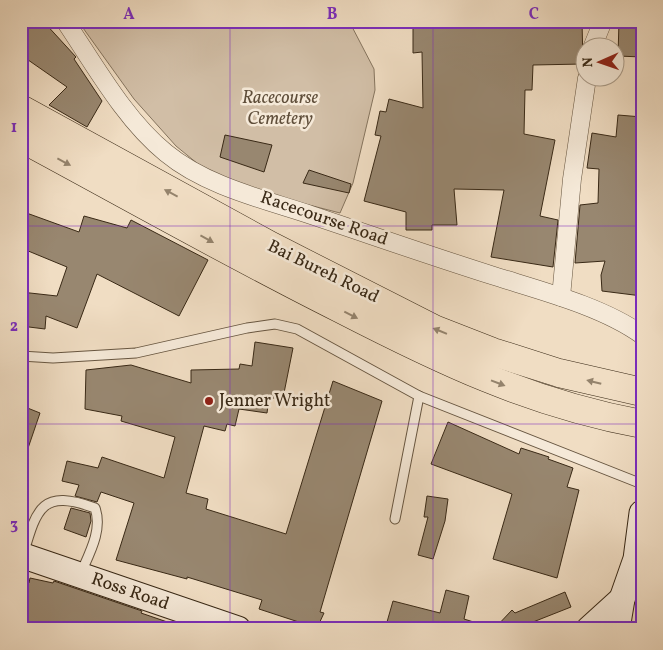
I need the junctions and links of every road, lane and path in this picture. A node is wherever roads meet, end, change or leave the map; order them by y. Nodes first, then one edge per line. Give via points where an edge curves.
1 (65, 21) edge
2 (603, 21) edge
3 (596, 38) edge
4 (586, 88) edge
5 (21, 109) edge
6 (21, 138) edge
7 (561, 297) junction
8 (642, 335) edge
9 (21, 356) edge
10 (642, 392) edge
11 (419, 396) junction
12 (642, 424) edge
13 (642, 484) edge
14 (642, 513) edge
15 (395, 519) dead end
16 (22, 555) edge
17 (637, 573) edge
18 (80, 575) junction
19 (622, 599) junction
20 (222, 626) edge
21 (589, 629) edge
22 (617, 629) edge

1 - 7 street, Racecourse Road via 143,131 166,154 192,169 216,182 297,211
2 - 3 street
4 - 7 street via 572,179
10 -> 5 highway, Bai Bureh Road via 559,373 434,329 238,229
6 -> 12 highway via 250,264 437,358 544,401
7 - 8 street, Racecourse Road via 631,327
9 - 11 lane via 53,358 136,353 275,324 305,333
11 - 13 lane
11 - 15 lane
14 - 17 main road
16 - 18 main road, Ross Road
16 - 18 lane via 42,508 55,499 77,501 96,508 99,519 94,542
17 - 19 main road
18 - 20 main road, Ross Road
19 - 21 main road
19 - 22 main road

